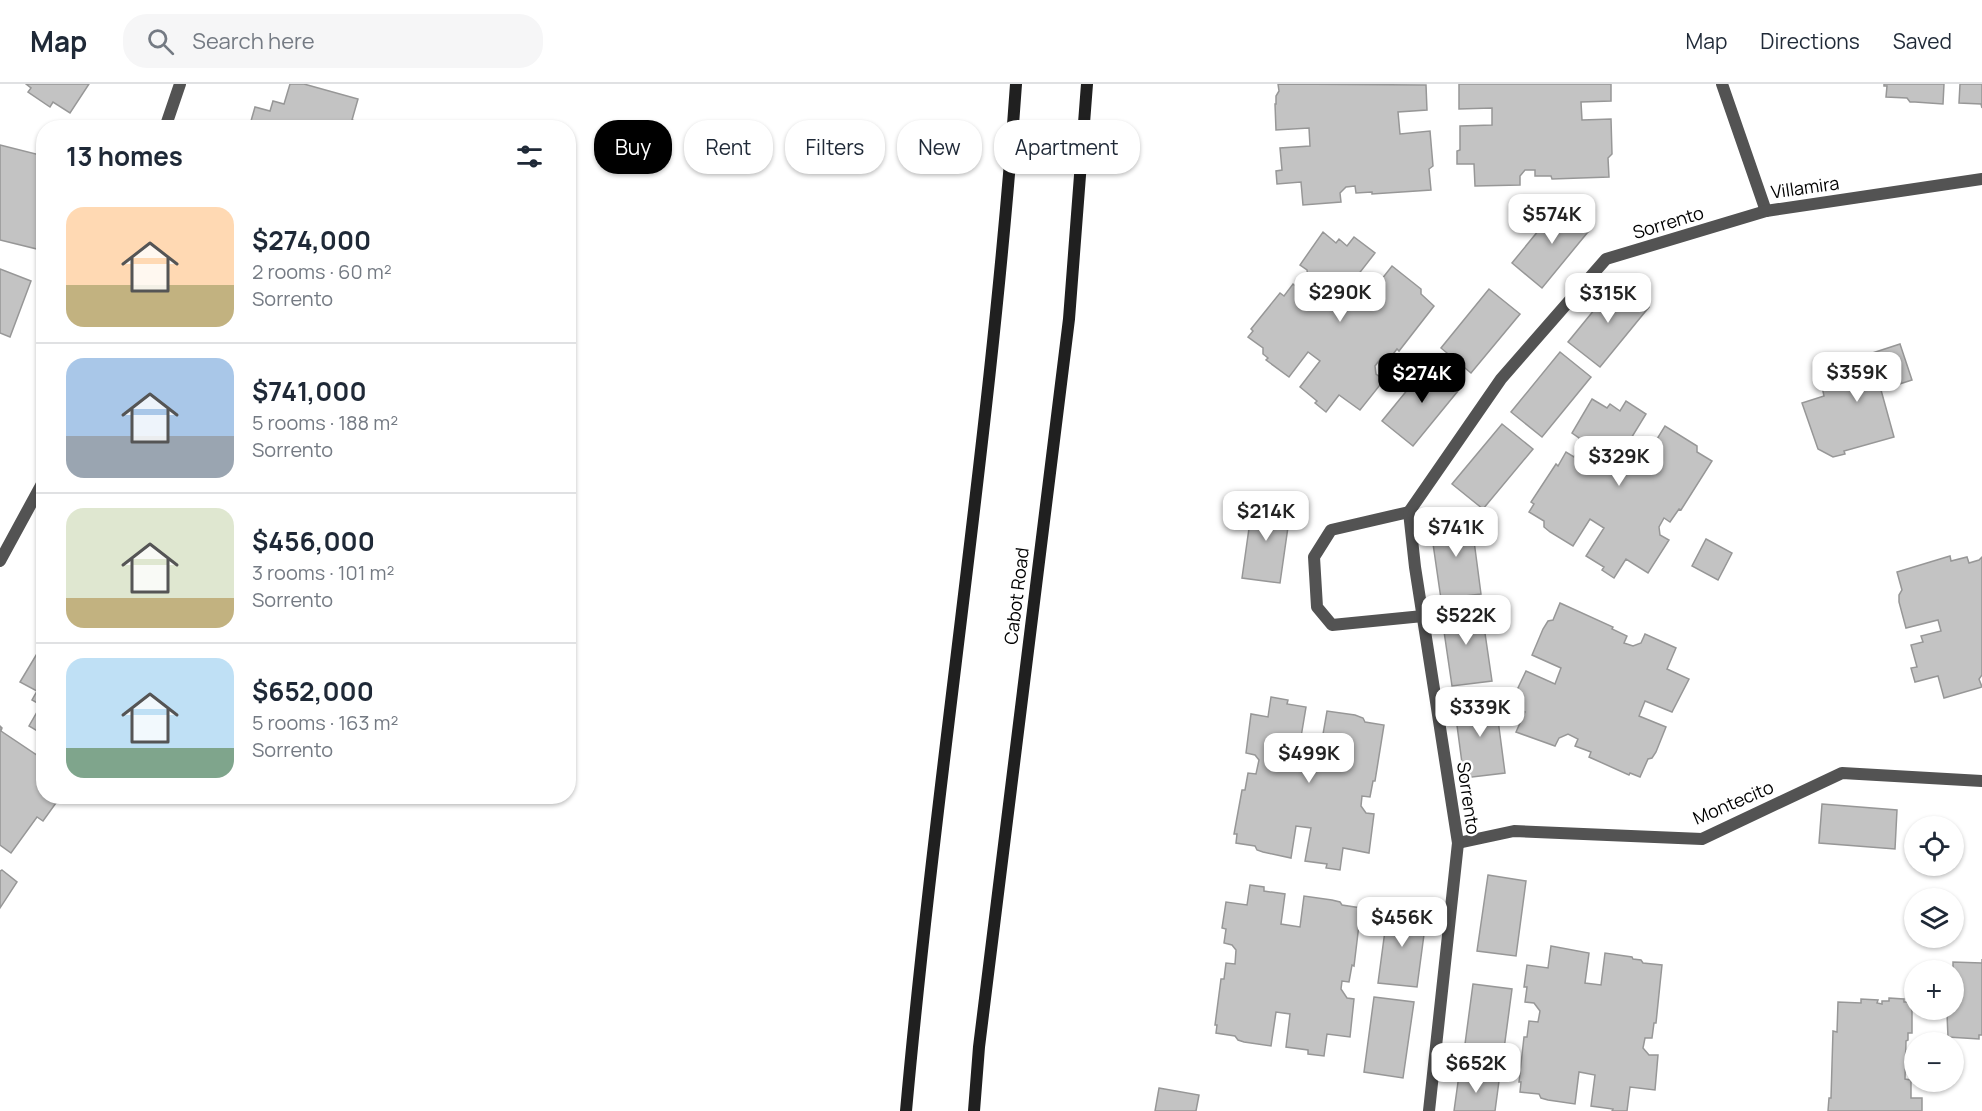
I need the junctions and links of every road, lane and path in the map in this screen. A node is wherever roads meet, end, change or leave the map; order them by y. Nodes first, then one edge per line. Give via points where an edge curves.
1 (180, 84) edge
2 (1016, 84) edge
3 (1088, 84) edge
4 (1722, 84) edge
5 (168, 120) edge
6 (1982, 179) edge
7 (1766, 211) junction
8 (36, 495) edge
9 (1409, 512) junction
10 (0, 561) edge
11 (1423, 616) junction
12 (1982, 781) edge
13 (1458, 843) junction
14 (906, 1111) edge
15 (974, 1111) edge
16 (1429, 1111) edge

1 - 5 street
2 - 14 main road via 986,421 915,1007
3 - 15 main road, Cabot Road via 1069,319
4 - 7 street, Villamira
6 - 7 street, Villamira
7 - 9 street, Sorrento via 1606,259 1501,379
8 - 10 street
9 - 11 street, Sorrento
9 - 11 street via 1331,530 1314,557 1317,607 1332,625
11 - 13 street, Sorrento
12 - 13 street, Montecito via 1842,773 1702,839 1514,831
13 - 16 street, Sorrento

